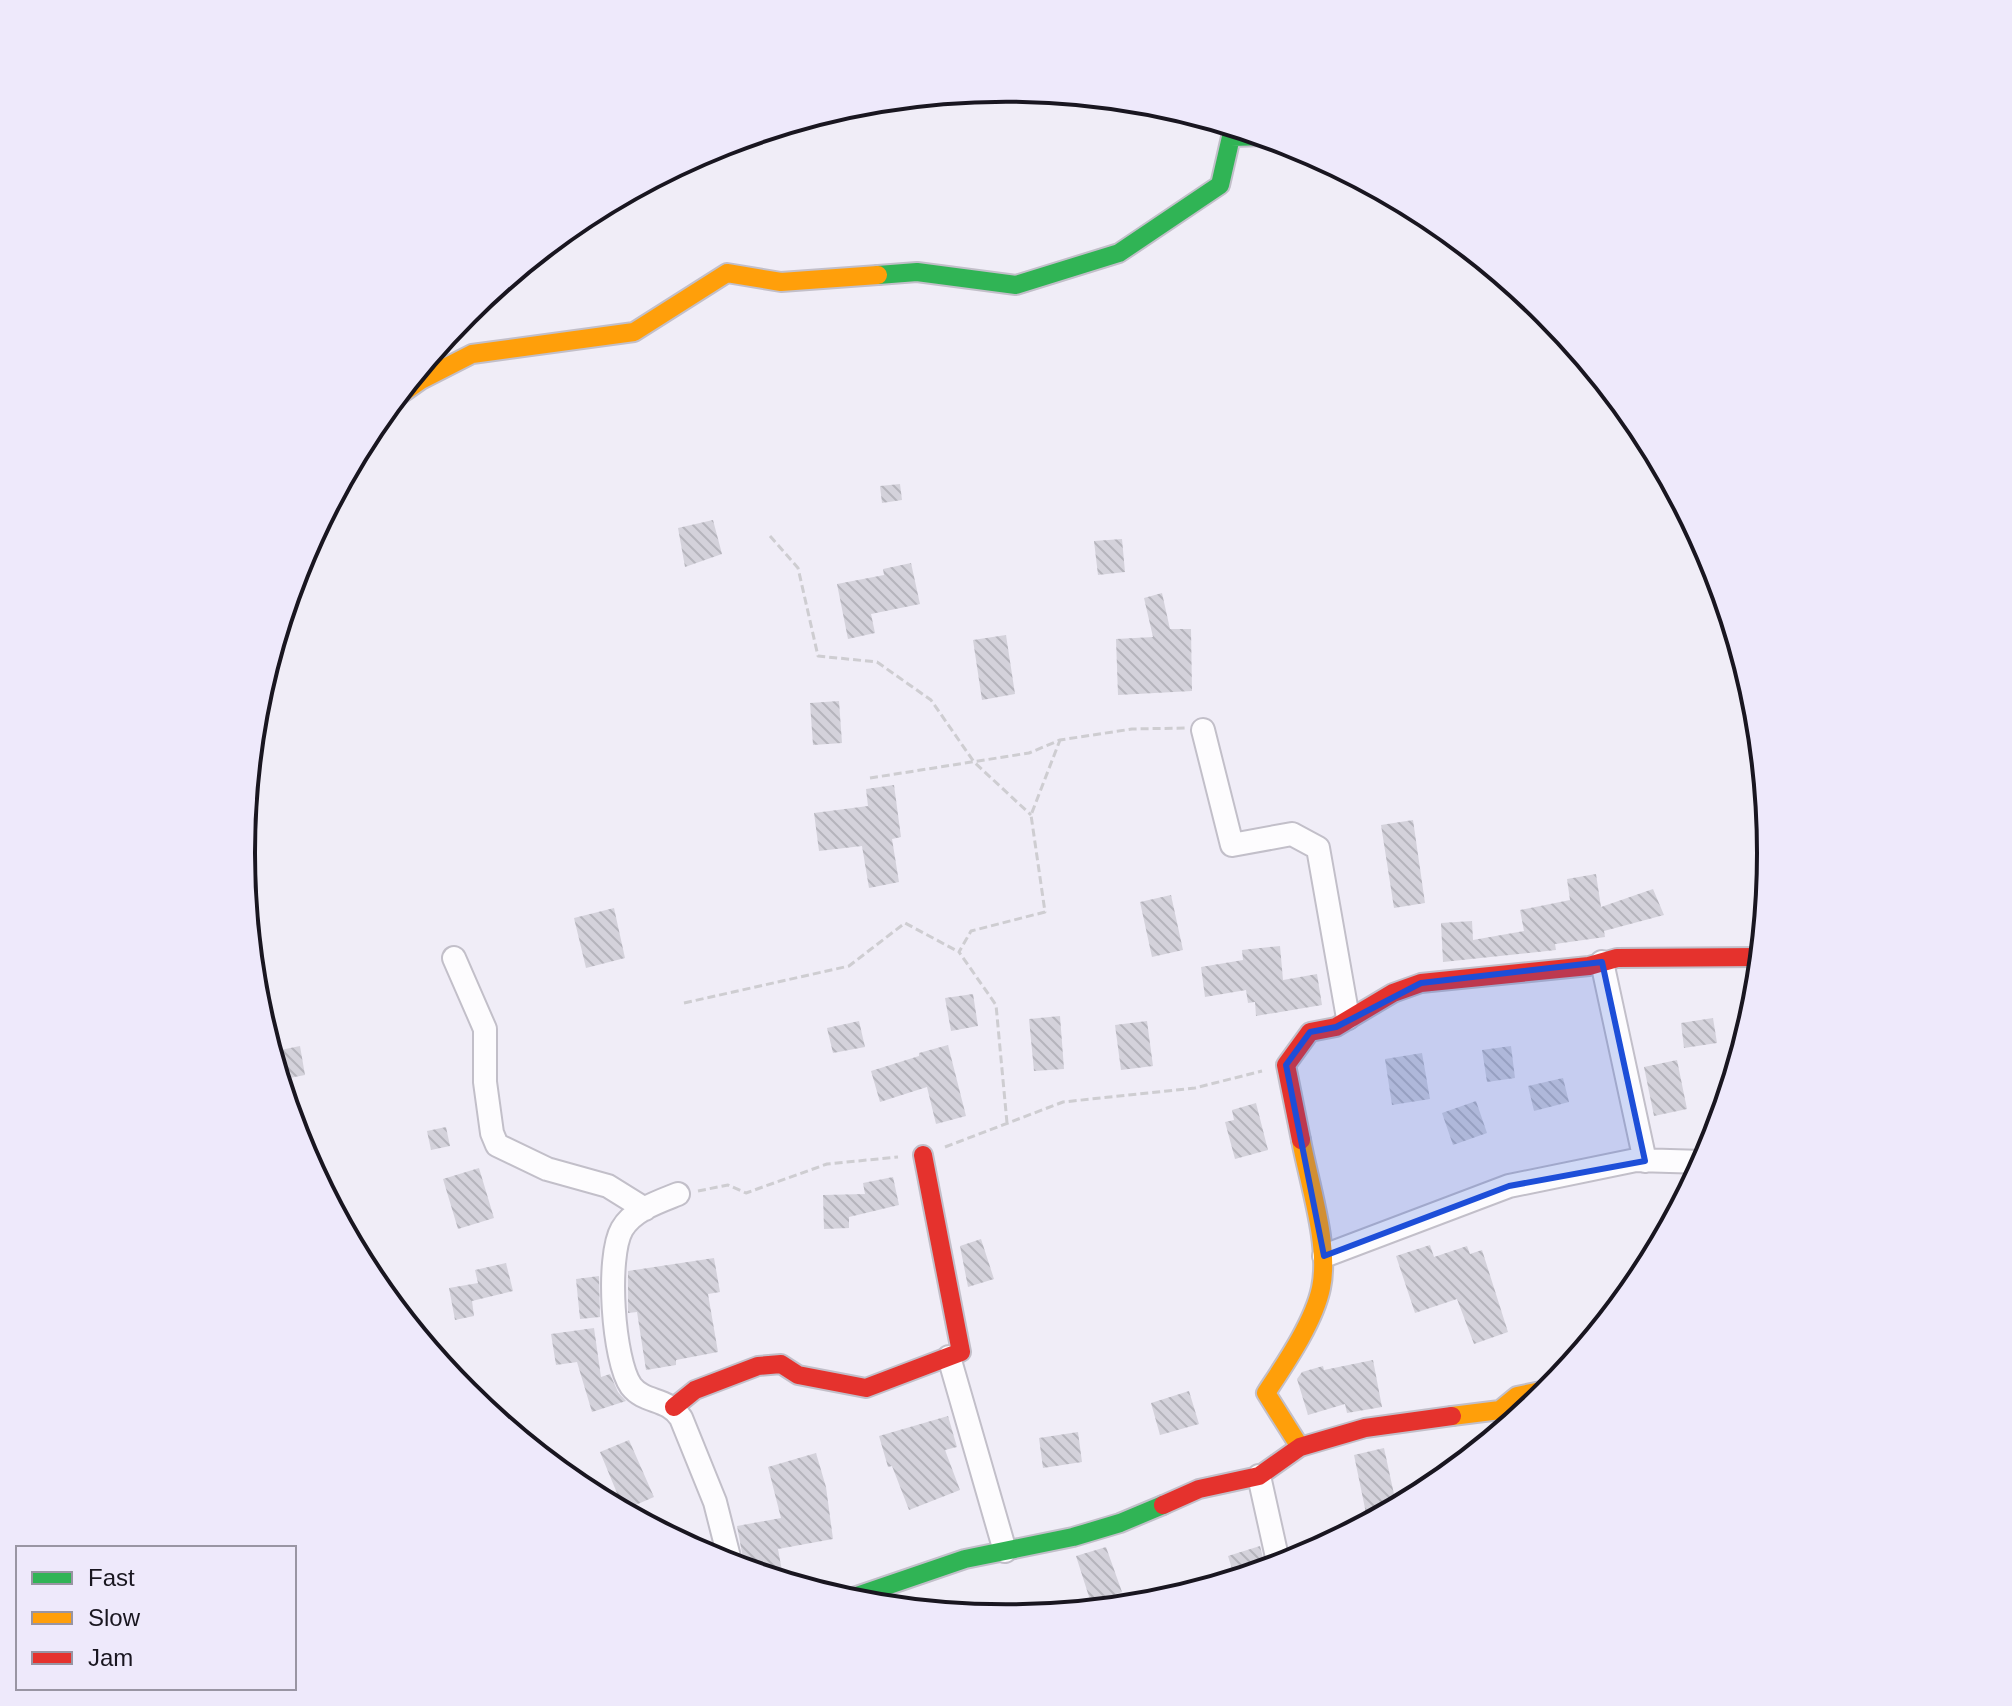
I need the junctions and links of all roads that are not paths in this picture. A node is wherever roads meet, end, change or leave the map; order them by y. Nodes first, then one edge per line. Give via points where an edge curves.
1 (1231, 137) edge
2 (425, 378) edge
3 (1203, 730) road end
4 (454, 958) dead end
5 (1750, 958) edge
6 (1602, 962) junction
7 (1348, 1018) junction
8 (923, 1155) road end
9 (1645, 1161) junction
10 (1690, 1162) edge
11 (678, 1194) road end
12 (645, 1209) junction
13 (1324, 1256) junction
14 (949, 1357) junction
15 (1526, 1394) edge
16 (674, 1407) junction
17 (1300, 1447) junction
18 (1259, 1476) junction
19 (727, 1550) edge
20 (1005, 1551) junction
21 (1276, 1553) edge
22 (869, 1592) edge

1 - 2 street via 1220,185 1119,253 1016,285 917,272 781,282 727,273 634,332 472,354
3 - 7 street via 1232,845 1292,834 1318,848
4 - 12 street via 485,1029 485,1082 497,1145 547,1169 608,1186
5 - 6 street
6 - 7 street via 1421,983
6 - 9 street
7 - 13 street via 1336,1027 1310,1032 1286,1065
8 - 14 street via 961,1352
9 - 10 street
9 - 13 street via 1509,1186
11 - 12 street
12 - 16 street via 621,1231 615,1257 615,1333 632,1388
13 - 17 street via 1321,1290 1297,1345 1266,1393
14 - 16 street via 866,1388 798,1375 781,1364 758,1366 695,1390
14 - 20 street
15 - 17 street via 1500,1410 1365,1428
16 - 19 street via 715,1502
17 - 18 street
18 - 20 street via 1199,1489 1073,1537
18 - 21 street
20 - 22 street

